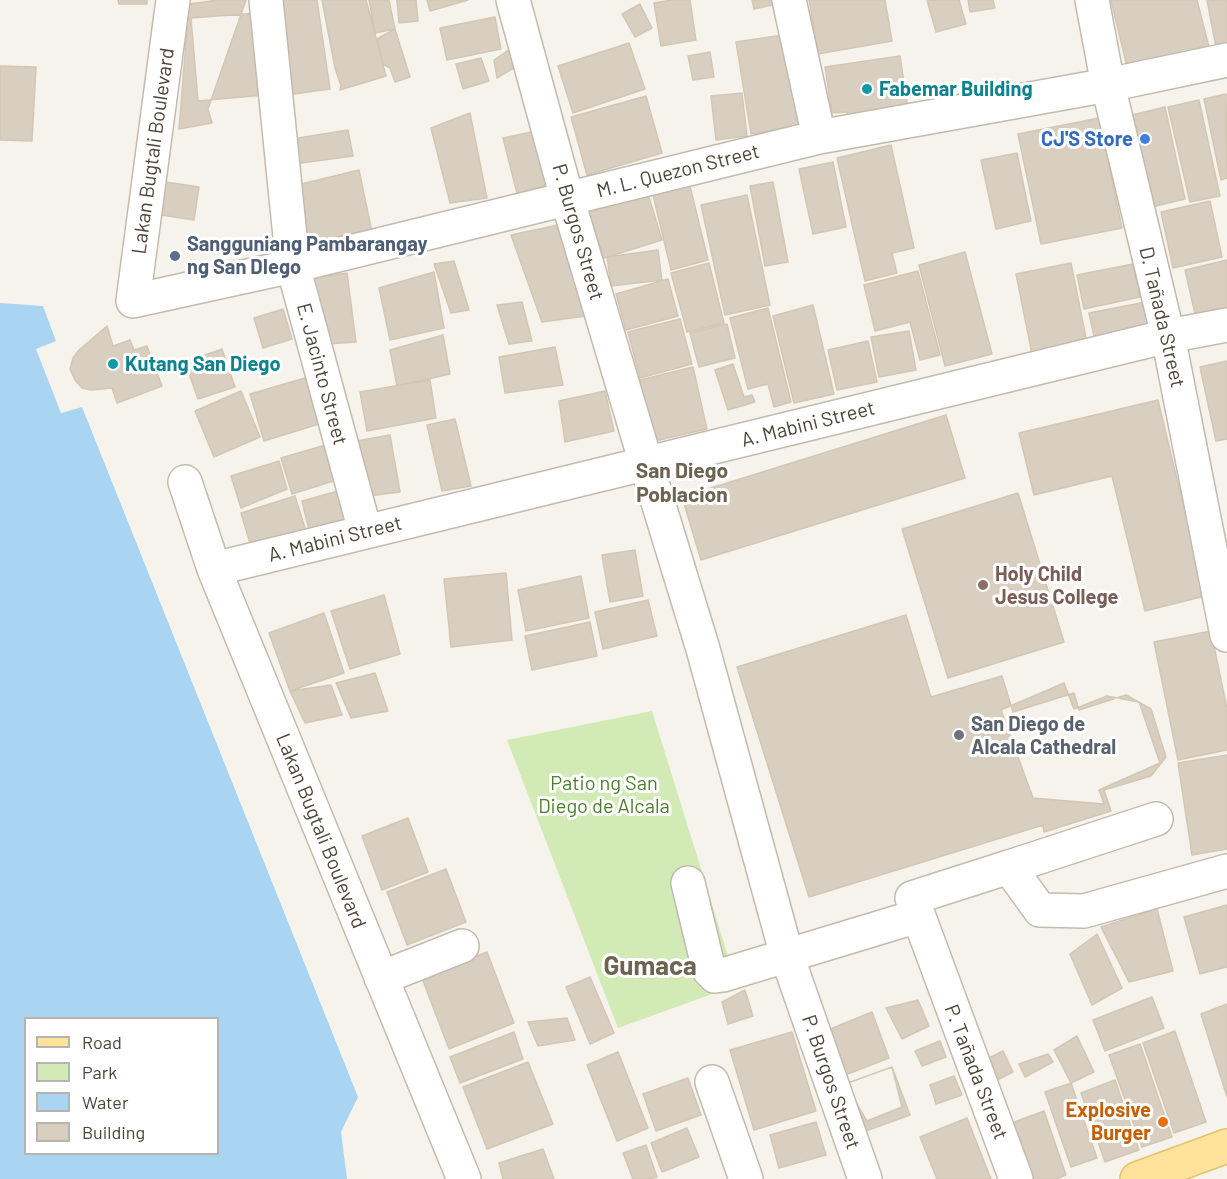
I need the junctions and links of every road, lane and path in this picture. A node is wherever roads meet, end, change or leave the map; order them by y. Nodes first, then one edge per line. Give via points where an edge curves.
1 (173, 0) edge
2 (267, 0) edge
3 (513, 0) edge
4 (789, 0) edge
5 (1092, 0) edge
6 (1227, 60) edge
7 (1108, 85) junction
8 (819, 137) junction
9 (567, 198) junction
10 (293, 266) junction
11 (133, 302) joint
12 (1227, 325) edge
13 (1168, 336) junction
14 (646, 464) junction
15 (184, 482) dead end
16 (365, 531) junction
17 (214, 569) junction
18 (1225, 615) edge
19 (1156, 819) dead end
20 (1010, 867) junction
21 (1227, 871) edge
22 (688, 883) dead end
23 (918, 916) junction
24 (462, 946) dead end
25 (787, 956) junction
26 (381, 978) junction
27 (712, 1082) dead end
28 (1227, 1146) edge
29 (464, 1179) edge
30 (746, 1179) edge
31 (865, 1179) edge
32 (1016, 1179) edge
33 (1137, 1179) edge

1 - 11 street, Lakan Bugtali Boulevard
2 - 10 street, E. Jacinto Street
3 - 9 street, P. Burgos Street
4 - 8 street
5 - 7 street, D. Tañada Street
6 - 7 street, M. L. Quezon Street
7 - 8 street, M. L. Quezon Street
7 - 13 street, D. Tañada Street
8 - 9 street, M. L. Quezon Street
9 - 10 street, M. L. Quezon Street
9 - 14 street, P. Burgos Street
10 - 11 street, M. L. Quezon Street
10 - 16 street, E. Jacinto Street
12 - 13 street, A. Mabini Street
13 - 14 street, A. Mabini Street
13 - 18 street, D. Tañada Street
14 - 16 street, A. Mabini Street
14 - 25 street, P. Burgos Street via 703,649
15 - 17 street, Lakan Bugtali Boulevard
16 - 17 street, A. Mabini Street
17 - 26 street, Lakan Bugtali Boulevard
19 - 20 street
20 - 21 street via 1040,910 1084,911
20 - 23 street via 912,898
22 - 25 street via 709,970 715,976
23 - 25 street
23 - 32 street, P. Tañada Street
24 - 26 street
25 - 31 street, P. Burgos Street
26 - 29 street, Lakan Bugtali Boulevard
27 - 30 street
28 - 33 main road

